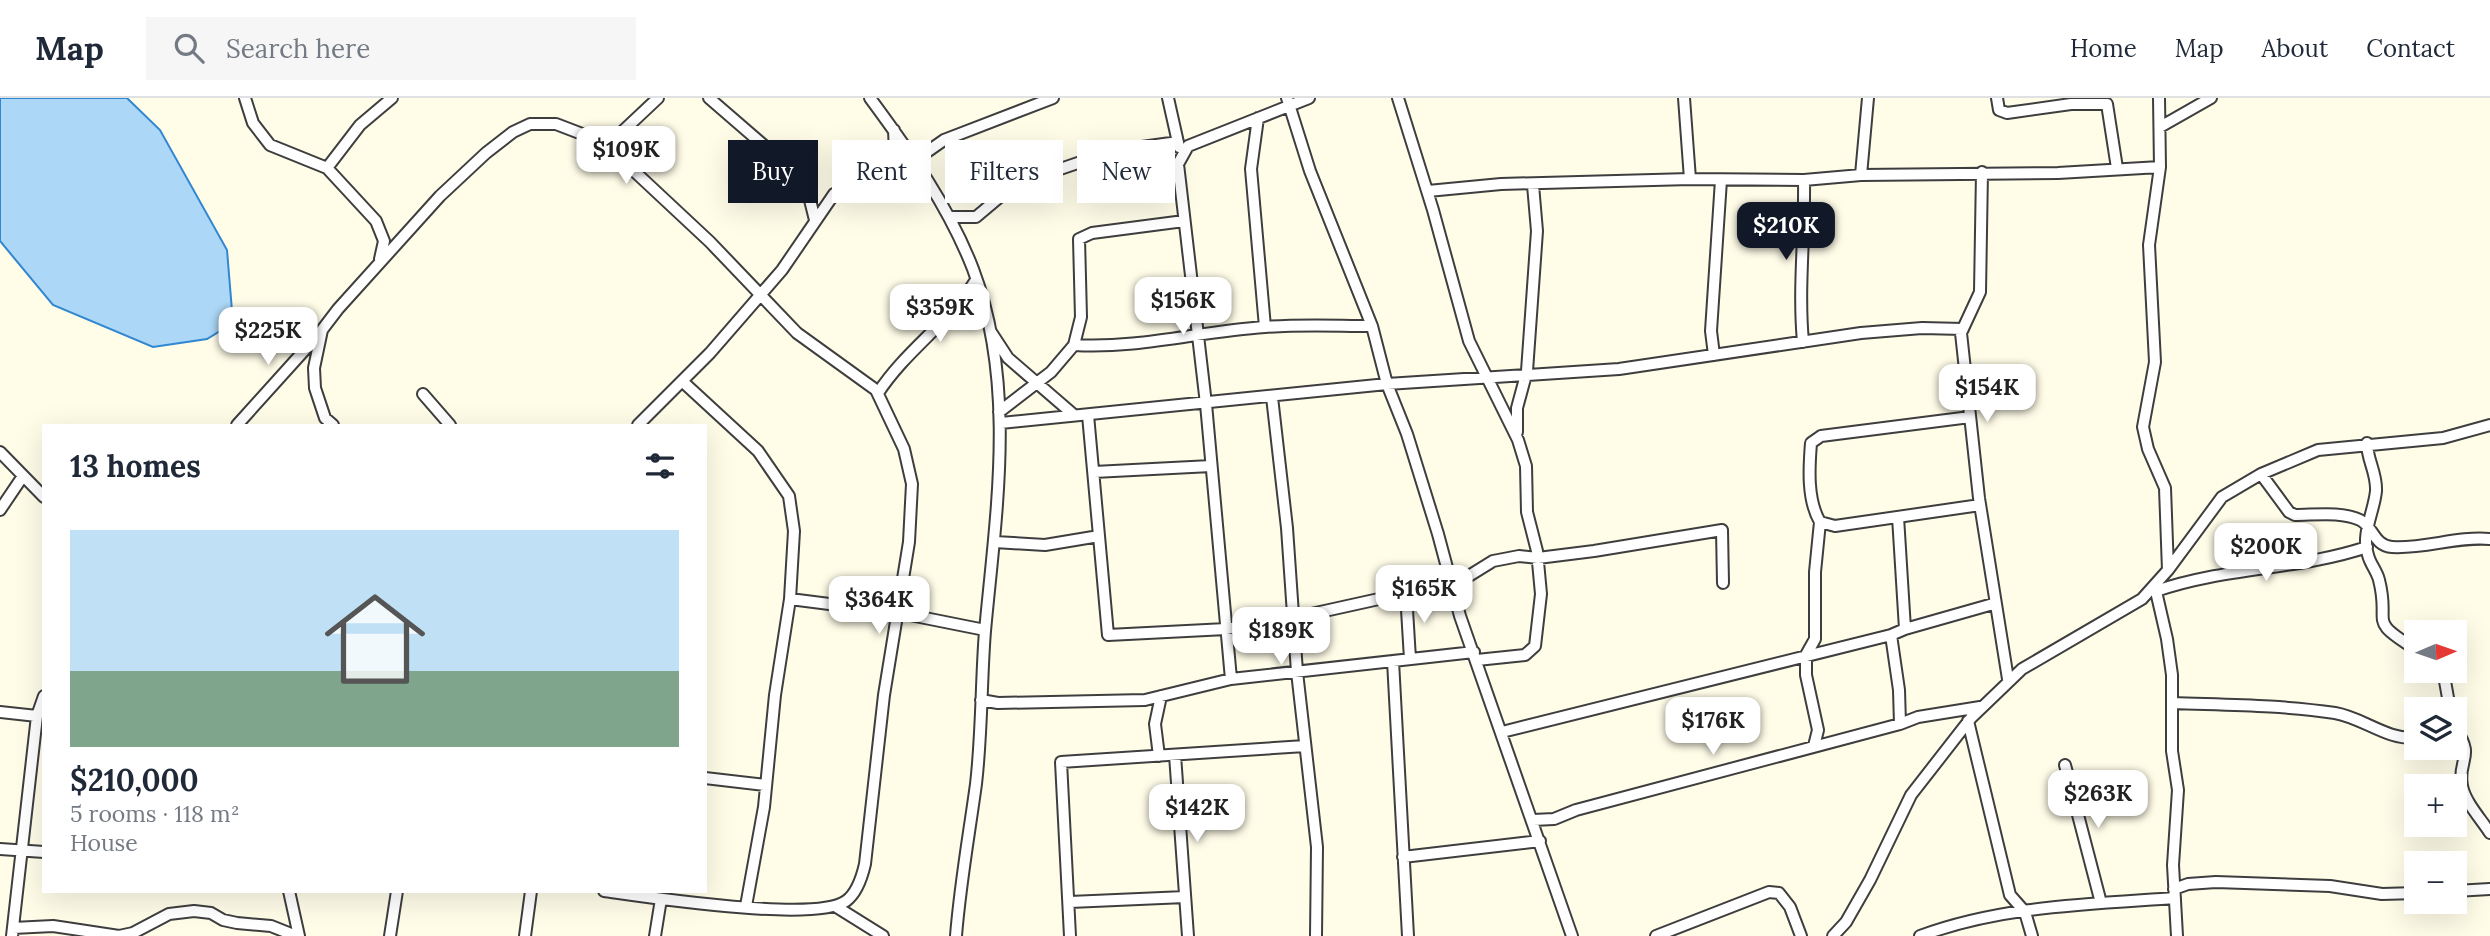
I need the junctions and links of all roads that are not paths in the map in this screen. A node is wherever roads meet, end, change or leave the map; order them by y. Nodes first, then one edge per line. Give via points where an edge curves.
1 (245, 98) edge
2 (392, 98) edge
3 (658, 98) edge
4 (709, 98) edge
5 (870, 98) edge
6 (1053, 98) edge
7 (1168, 98) edge
8 (1309, 98) edge
9 (1398, 98) edge
10 (1684, 98) edge
11 (1868, 98) edge
12 (1997, 98) edge
13 (2159, 98) edge
14 (2211, 98) edge
15 (2107, 101) edge
16 (1289, 102) edge
17 (1258, 118) junction
18 (2160, 127) junction
19 (894, 130) junction
20 (900, 140) edge
21 (1178, 142) junction
22 (607, 146) junction
23 (931, 149) edge
24 (1181, 154) junction
25 (2160, 167) junction
26 (327, 168) junction
27 (2117, 168) junction
28 (1983, 172) junction
29 (1861, 175) junction
30 (1690, 179) junction
31 (1721, 180) junction
32 (1804, 180) junction
33 (1534, 185) junction
34 (931, 187) edge
35 (1428, 191) junction
36 (951, 217) junction
37 (815, 220) junction
38 (1184, 221) junction
39 (378, 265) junction
40 (976, 280) junction
41 (759, 293) junction
42 (1372, 326) junction
43 (1265, 327) junction
44 (1963, 329) junction
45 (989, 330) junction
46 (322, 331) junction
47 (1198, 335) junction
48 (1803, 342) junction
49 (1074, 345) junction
50 (1714, 355) junction
51 (1526, 375) junction
52 (1485, 377) junction
53 (682, 380) junction
54 (1038, 382) junction
55 (1387, 384) junction
56 (878, 393) junction
57 (423, 394) dead end
58 (1272, 397) junction
59 (1206, 404) junction
60 (1074, 415) junction
61 (1088, 415) junction
62 (1970, 417) junction
63 (1000, 418) junction
64 (238, 424) edge
65 (332, 424) edge
66 (449, 424) edge
67 (639, 424) edge
68 (2490, 425) edge
69 (1518, 440) junction
70 (2367, 443) junction
71 (0, 452) edge
72 (1211, 466) junction
73 (1094, 472) junction
74 (2261, 474) junction
75 (23, 476) junction
76 (42, 495) edge
77 (1980, 505) junction
78 (0, 510) edge
79 (1898, 517) junction
80 (1820, 522) junction
81 (2368, 528) junction
82 (1099, 536) junction
83 (2490, 539) edge
84 (995, 542) junction
85 (2367, 547) junction
86 (1538, 558) junction
87 (2168, 570) junction
88 (1723, 583) dead end
89 (1451, 587) junction
90 (2155, 589) junction
91 (1406, 593) junction
92 (790, 599) junction
93 (1993, 604) junction
94 (900, 612) junction
95 (1293, 618) junction
96 (1226, 629) junction
97 (1905, 629) junction
98 (985, 630) junction
99 (1891, 635) junction
100 (2404, 642) edge
101 (1806, 655) junction
102 (1476, 656) junction
103 (1410, 659) junction
104 (1393, 661) junction
105 (1297, 672) junction
106 (1231, 679) junction
107 (2008, 679) junction
108 (1161, 696) junction
109 (981, 700) junction
110 (42, 702) edge
111 (2173, 703) junction
112 (1980, 707) junction
113 (0, 712) edge
114 (37, 716) junction
115 (1968, 721) junction
116 (1899, 724) junction
117 (1502, 732) junction
118 (2404, 737) edge
119 (1305, 746) junction
120 (1814, 747) junction
121 (1175, 755) junction
122 (1159, 756) junction
123 (2465, 760) edge
124 (2064, 765) dead end
125 (707, 778) edge
126 (765, 785) junction
127 (1533, 820) junction
128 (2490, 833) edge
129 (1540, 841) junction
130 (0, 849) edge
131 (22, 850) junction
132 (42, 852) edge
133 (1403, 857) junction
134 (2490, 889) edge
135 (2467, 890) edge
136 (289, 893) edge
137 (397, 893) edge
138 (531, 893) edge
139 (618, 893) edge
140 (2404, 893) edge
141 (2174, 894) junction
142 (1185, 897) junction
143 (661, 899) junction
144 (1070, 902) junction
145 (2101, 903) junction
146 (746, 906) junction
147 (835, 906) junction
148 (2025, 912) junction
149 (1947, 931) edge
150 (13, 932) edge
151 (297, 936) edge
152 (390, 936) edge
153 (525, 936) edge
154 (655, 936) edge
155 (883, 936) edge
156 (956, 936) edge
157 (1070, 936) edge
158 (1188, 936) edge
159 (1316, 936) edge
160 (1408, 936) edge
161 (1572, 936) edge
162 (1656, 936) edge
163 (1801, 936) edge
164 (1833, 936) edge
165 (1920, 936) edge
166 (2032, 936) edge
167 (2177, 936) edge

1 - 26 street via 253,124 270,145
2 - 26 street via 360,125
3 - 22 street
4 - 37 street via 790,168 807,188
5 - 19 street
6 - 23 street
7 - 21 street
8 - 16 street
9 - 35 street
10 - 30 street
11 - 29 street
12 - 15 street via 1999,110 2007,113
13 - 18 street
14 - 18 street
15 - 27 street
16 - 17 street
16 - 42 street via 1310,171
17 - 24 street via 1196,142
17 - 43 street via 1251,169
18 - 25 street
19 - 20 street
19 - 37 street via 890,170 834,194
21 - 24 street
21 - 36 street via 1113,151 1014,185 976,217
22 - 39 street via 556,124 522,127 440,196
22 - 41 street
24 - 38 street
25 - 27 street
25 - 87 street via 2149,244 2155,362 2143,427 2165,488
26 - 39 street via 382,231
27 - 28 street
28 - 29 street
28 - 44 street via 1980,292
29 - 32 street
30 - 31 street
30 - 33 street
31 - 32 street
31 - 50 street via 1711,331
32 - 48 street via 1799,292
33 - 35 street
33 - 51 street via 1538,232
34 - 36 street
35 - 52 street via 1469,341
36 - 40 street
37 - 41 street via 782,270
38 - 47 street
38 - 49 street via 1092,233 1079,239 1081,317
39 - 46 street
40 - 45 street
40 - 56 street via 961,305 894,367
41 - 53 street
41 - 56 street via 801,336
42 - 43 street
42 - 55 street
43 - 47 street
44 - 48 street via 1923,328
44 - 62 street
45 - 54 street via 1009,358
45 - 63 street
46 - 64 street
46 - 65 street via 314,388
47 - 49 street via 1117,346
47 - 59 street
48 - 50 street
49 - 54 street
50 - 51 street via 1619,369
51 - 52 street
51 - 69 street via 1516,414
52 - 55 street
52 - 69 street
53 - 67 street
53 - 92 street via 758,450 789,496 794,531
54 - 60 street
54 - 63 street
55 - 58 street
55 - 89 street via 1407,434
56 - 94 street via 904,449 912,484
57 - 66 street
58 - 59 street
58 - 95 street
59 - 61 street
59 - 72 street
60 - 61 street
60 - 63 street
61 - 73 street
62 - 77 street
62 - 80 street via 1821,436 1811,443 1809,475
63 - 84 street
68 - 70 street via 2444,438
69 - 86 street via 1526,466 1527,512
70 - 74 street via 2318,450
70 - 81 street via 2376,489
71 - 75 street
72 - 73 street
72 - 96 street
73 - 82 street
74 - 81 street via 2285,509 2295,515 2338,514 2361,520
74 - 87 street via 2222,497
75 - 76 street
75 - 78 street
77 - 79 street
77 - 93 street
79 - 80 street via 1835,526
79 - 97 street
80 - 101 street via 1815,639
81 - 83 street via 2390,547 2471,537
81 - 85 street
82 - 84 street via 1045,545
82 - 96 street via 1108,635
84 - 98 street
85 - 90 street via 2331,558 2203,576
85 - 100 street via 2379,583 2381,620
86 - 88 street via 1722,530
86 - 89 street via 1493,561
86 - 102 street via 1541,594 1533,651
87 - 90 street
89 - 91 street
89 - 102 street
90 - 107 street
90 - 111 street via 2170,656
91 - 95 street
91 - 103 street
92 - 94 street
92 - 126 street
93 - 97 street
93 - 107 street
94 - 98 street
94 - 147 street via 884,695 865,864 855,890
95 - 96 street
95 - 105 street
96 - 106 street
97 - 99 street
98 - 109 street
99 - 101 street
99 - 116 street
101 - 117 street
101 - 120 street via 1818,730
102 - 103 street
102 - 117 street
103 - 104 street
104 - 105 street
104 - 133 street
105 - 106 street
105 - 119 street
106 - 108 street
107 - 112 street
108 - 109 street via 1025,703
108 - 122 street via 1155,724
109 - 156 street via 976,782
110 - 114 street
111 - 118 street via 2335,713
111 - 141 street via 2172,751 2178,790
112 - 115 street
112 - 116 street
113 - 114 street
114 - 131 street
115 - 148 street via 2010,895
115 - 164 street via 1911,795 1870,880
116 - 120 street
117 - 127 street
119 - 121 street
119 - 159 street via 1317,847
120 - 127 street
121 - 122 street
121 - 142 street
122 - 144 street via 1060,762
123 - 128 street via 2464,791
124 - 145 street
125 - 126 street
126 - 146 street
127 - 129 street
129 - 133 street
129 - 161 street
130 - 131 street
131 - 132 street
131 - 150 street
133 - 160 street
134 - 135 street
136 - 151 street
137 - 152 street
138 - 153 street
139 - 143 street
140 - 141 street via 2216,881 2200,882
141 - 145 street
141 - 167 street
142 - 144 street
142 - 158 street
143 - 146 street
143 - 154 street
144 - 157 street
145 - 148 street
146 - 147 street via 802,912
147 - 155 street
148 - 149 street
148 - 166 street
149 - 165 street
150 - 151 street via 52,926 119,936 169,914 194,911 271,926
162 - 163 street via 1769,892 1779,893 1790,907

